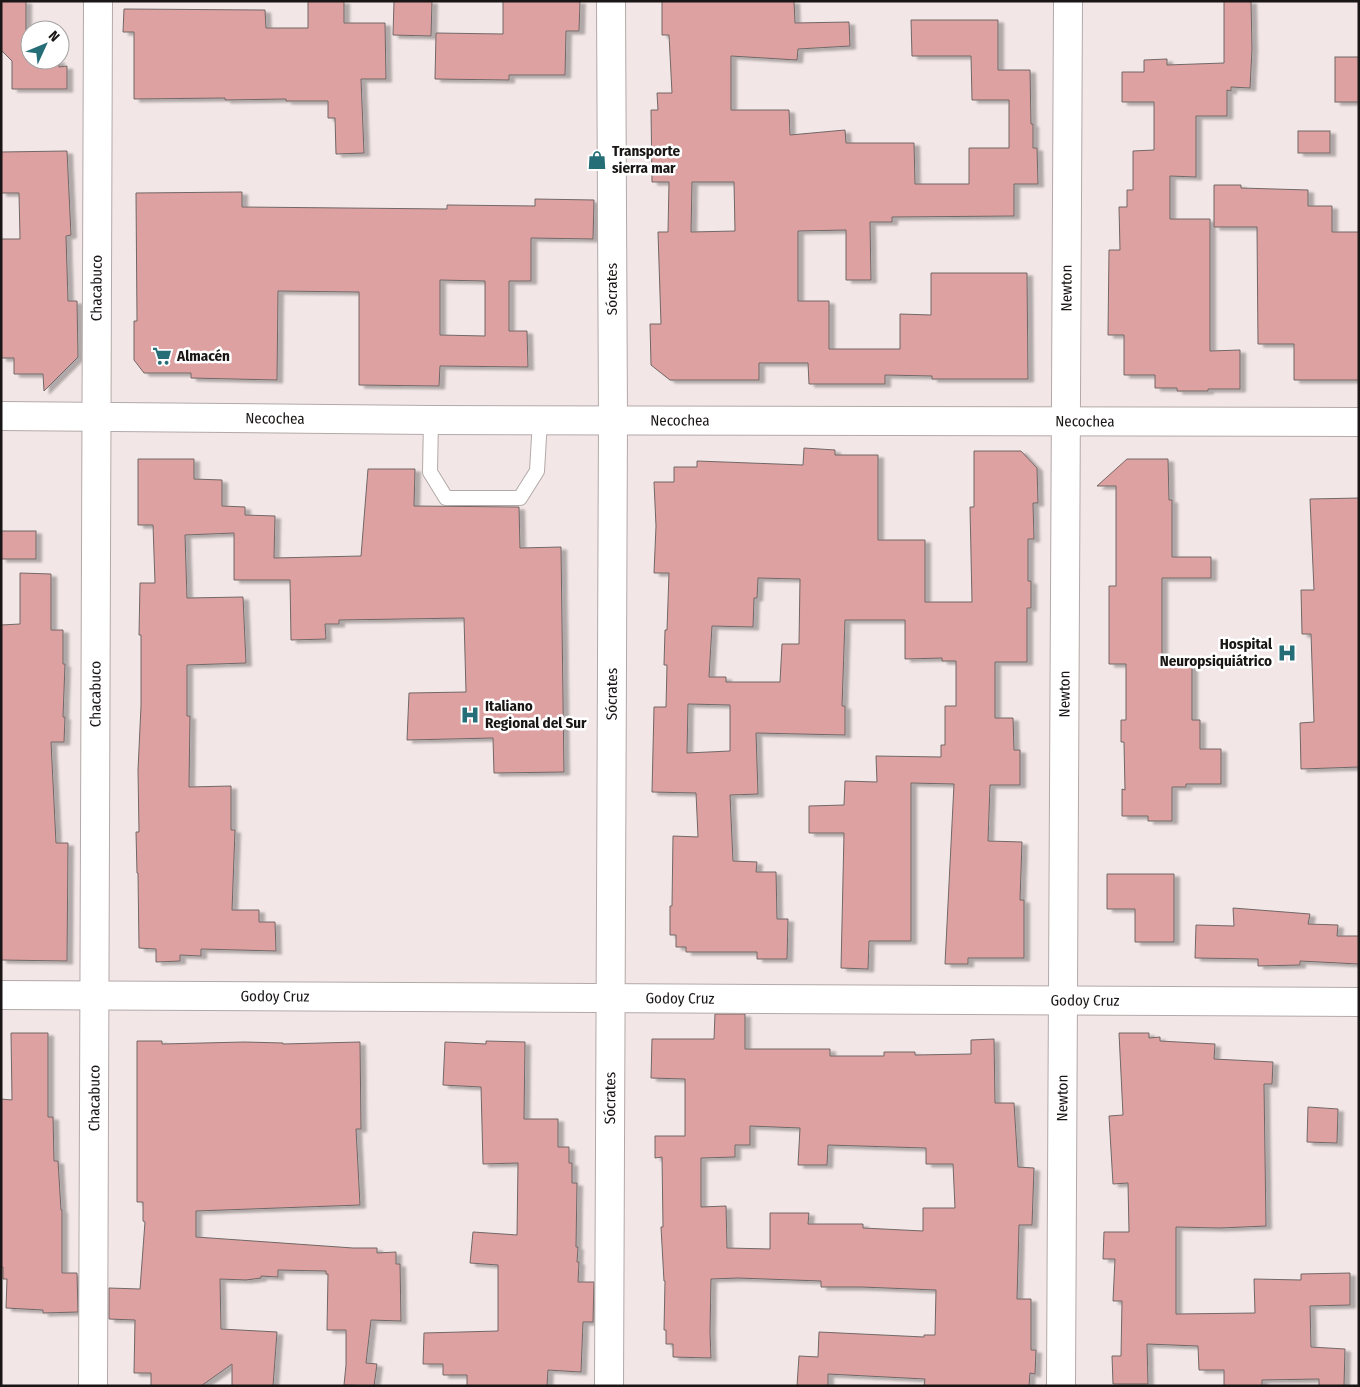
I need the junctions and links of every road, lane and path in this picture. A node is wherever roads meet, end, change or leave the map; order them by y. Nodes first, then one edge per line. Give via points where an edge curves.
1 (98, 1) edge
2 (611, 1) edge
3 (1068, 1) edge
4 (1, 416) edge
5 (95, 417) junction
6 (431, 420) junction
7 (540, 420) junction
8 (612, 420) junction
9 (1066, 422) junction
10 (1359, 422) edge
11 (1, 995) edge
12 (96, 996) junction
13 (611, 998) junction
14 (1063, 1001) junction
15 (1359, 1002) edge
16 (93, 1386) edge
17 (609, 1386) edge
18 (1062, 1386) edge

1 - 5 street, Chacabuco
2 - 8 street, Sócrates
3 - 9 street, Newton
4 - 5 street, Necochea
5 - 6 street, Necochea
5 - 12 street, Chacabuco
6 - 7 street, Necochea
6 - 7 lane via 430,472 446,498 520,498 537,471
7 - 8 street, Necochea
8 - 9 street, Necochea
8 - 13 street, Sócrates
9 - 10 street, Necochea
9 - 14 street, Newton
11 - 12 street, Godoy Cruz
12 - 13 street, Godoy Cruz
12 - 16 street, Chacabuco
13 - 14 street, Godoy Cruz
13 - 17 street, Sócrates
14 - 15 street, Godoy Cruz
14 - 18 street, Newton

